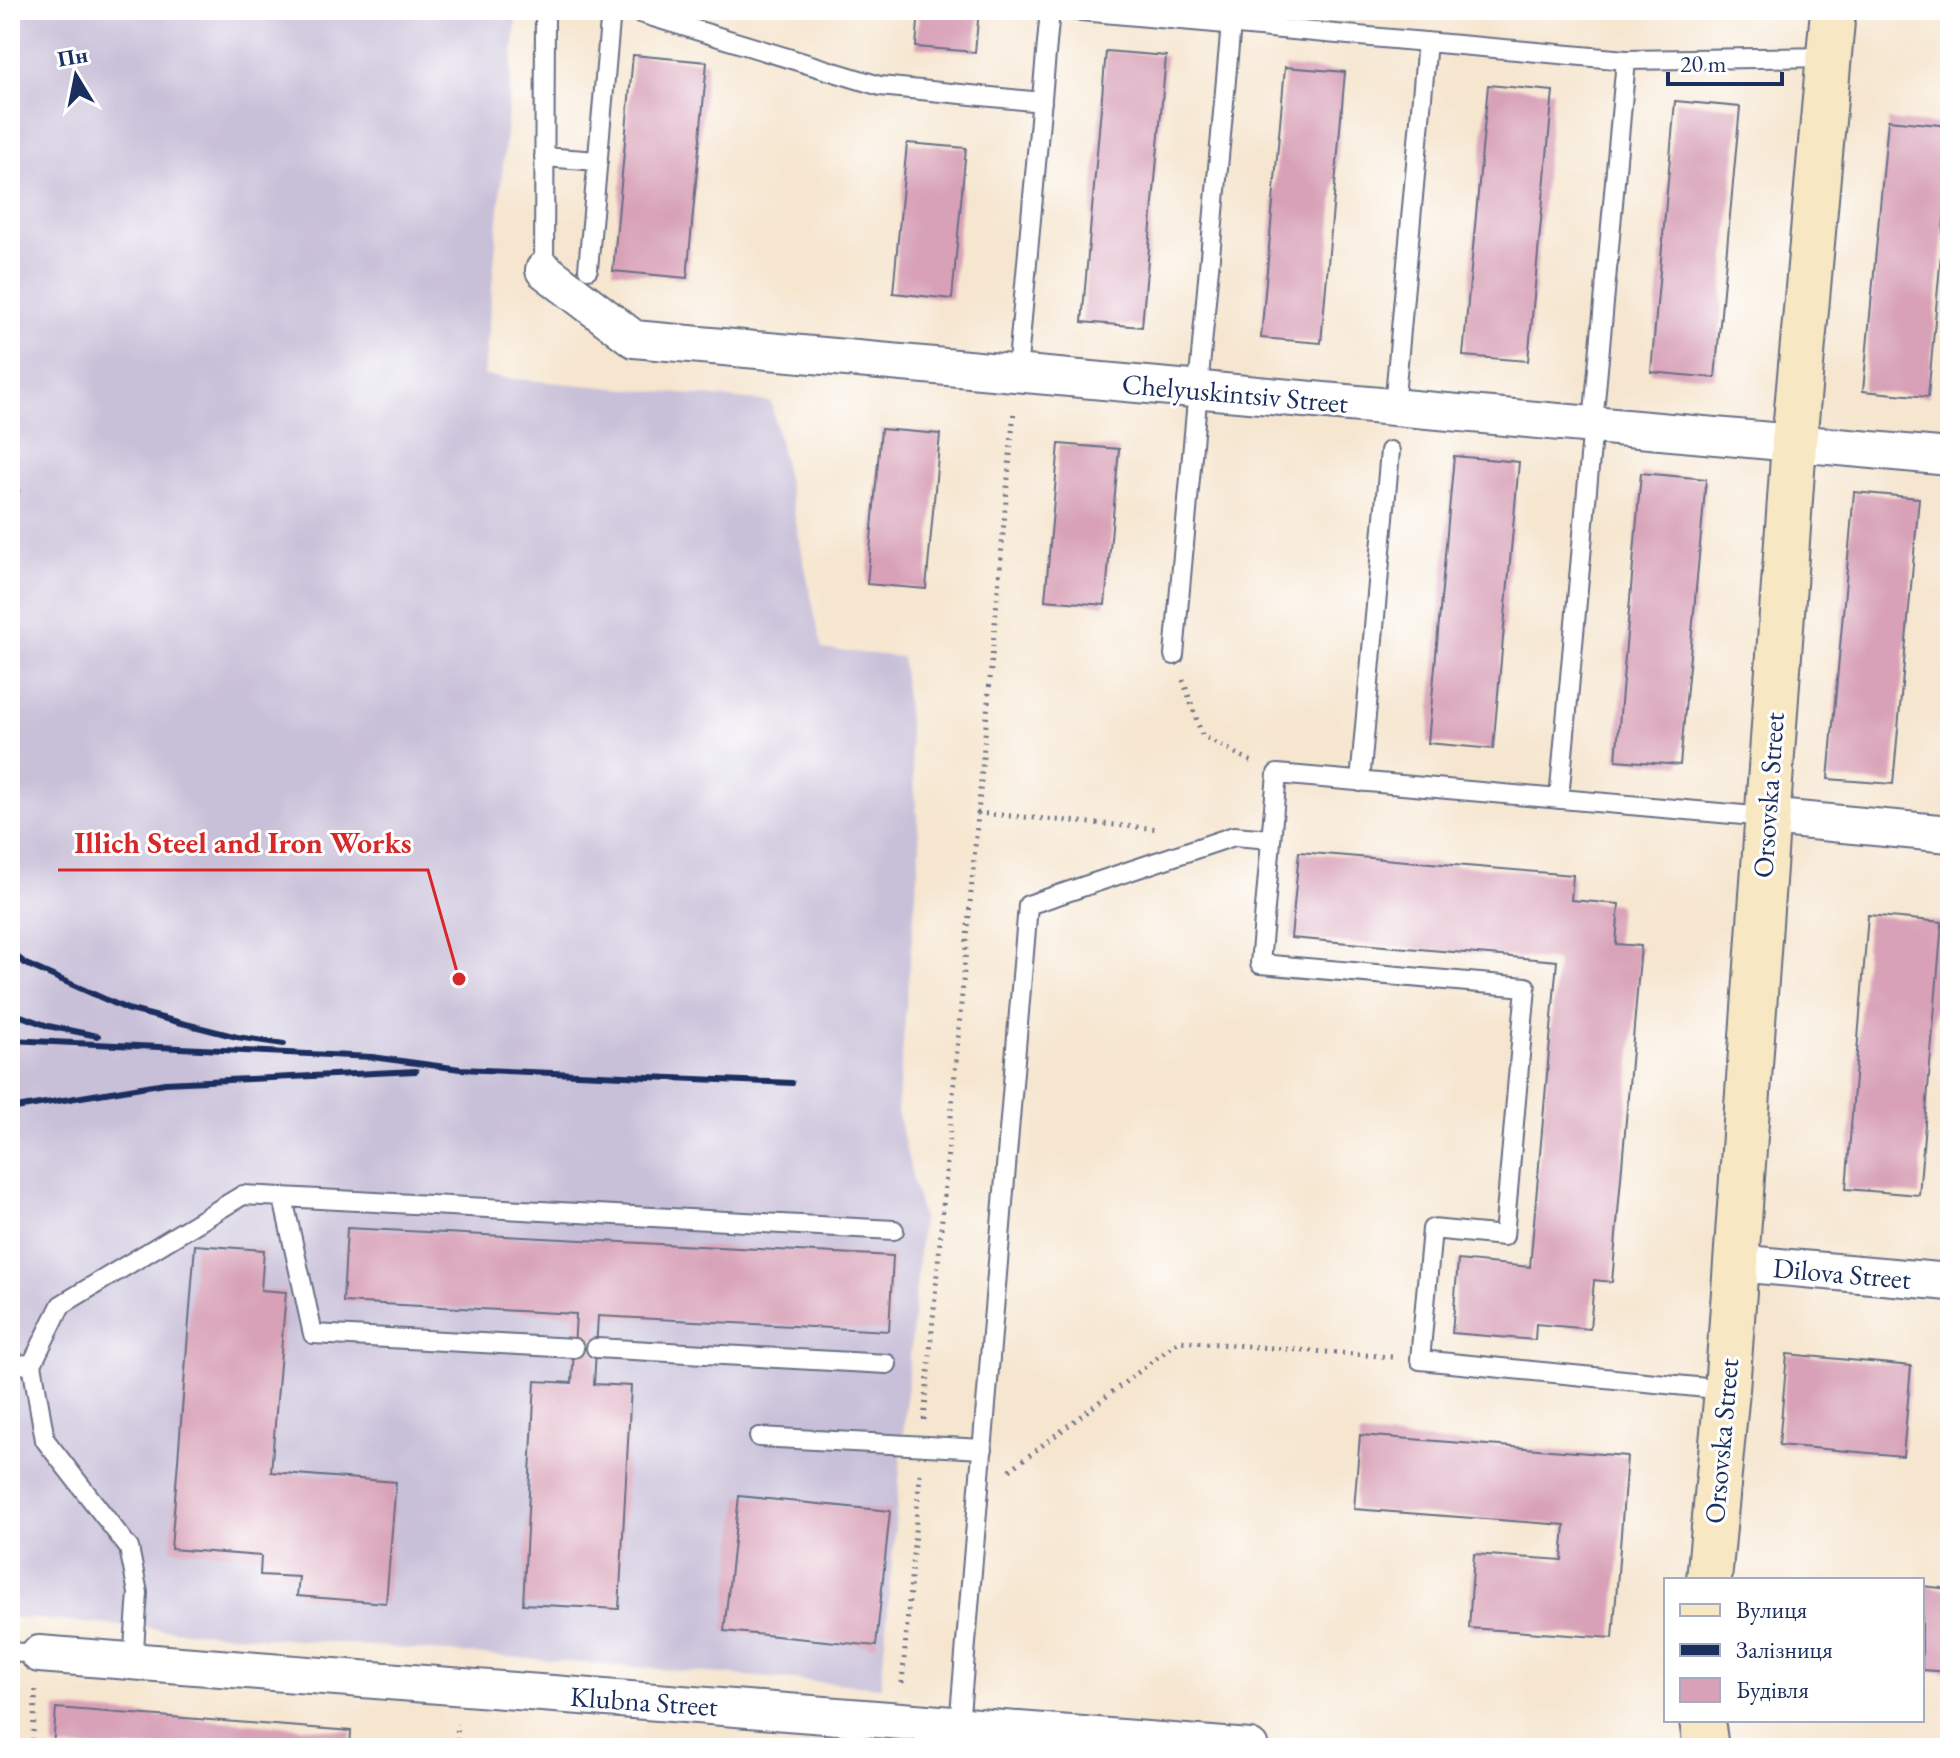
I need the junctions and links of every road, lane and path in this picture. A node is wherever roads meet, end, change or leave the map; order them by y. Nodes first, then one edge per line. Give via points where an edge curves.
1 (545, 10) edge
2 (611, 10) edge
3 (630, 10) edge
4 (1050, 10) edge
5 (1070, 10) edge
6 (1833, 10) edge
7 (1231, 24) junction
8 (1427, 42) junction
9 (1829, 57) junction
10 (1626, 60) junction
11 (1042, 102) junction
12 (544, 157) junction
13 (598, 161) junction
14 (588, 269) dead end
15 (544, 270) joint
16 (1017, 373) junction
17 (1198, 390) junction
18 (1394, 407) junction
19 (1593, 425) junction
20 (1794, 443) junction
21 (1390, 451) dead end
22 (1950, 457) edge
23 (1174, 655) joint
24 (1277, 774) junction
25 (1360, 782) junction
26 (1559, 799) junction
27 (977, 813) junction
28 (1766, 817) junction
29 (1174, 830) dead end
30 (1950, 834) edge
31 (1271, 839) junction
32 (283, 1198) junction
33 (894, 1230) dead end
34 (1735, 1263) junction
35 (1950, 1282) edge
36 (574, 1348) dead end
37 (596, 1348) dead end
38 (1420, 1360) junction
39 (32, 1364) junction
40 (887, 1364) dead end
41 (10, 1365) edge
42 (1727, 1390) junction
43 (759, 1437) dead end
44 (922, 1445) junction
45 (983, 1449) junction
46 (979, 1493) junction
47 (1709, 1578) edge
48 (24, 1653) edge
49 (133, 1662) junction
50 (898, 1721) junction
51 (1702, 1722) edge
52 (959, 1726) junction
53 (32, 1748) edge
54 (1250, 1748) edge
55 (1706, 1748) edge

1 - 12 lane
2 - 13 lane
3 - 11 lane via 880,86
4 - 11 lane
5 - 7 lane
6 - 9 street, Orsovska Street
7 - 8 lane
7 - 17 lane
8 - 10 lane
8 - 18 lane
9 - 10 lane
9 - 20 street, Orsovska Street
10 - 19 lane
11 - 16 lane
12 - 13 lane
12 - 15 lane
13 - 14 lane
15 - 16 street, Chelyuskintsiv Street via 634,339
16 - 17 street, Chelyuskintsiv Street
16 - 27 path
17 - 18 street, Chelyuskintsiv Street
17 - 23 lane
18 - 19 street, Chelyuskintsiv Street
19 - 20 street, Chelyuskintsiv Street
19 - 26 lane
20 - 22 street, Chelyuskintsiv Street
20 - 28 street, Orsovska Street
21 - 25 lane
23 - 24 path via 1202,735
24 - 25 lane
24 - 31 lane
25 - 26 lane
26 - 28 lane
27 - 29 path
27 - 44 path
28 - 30 street
28 - 34 street, Orsovska Street
31 - 38 lane via 1260,964 1526,987 1504,1236 1432,1229
31 - 45 lane via 1234,836 1028,905
32 - 33 lane
32 - 36 lane via 313,1334
32 - 39 lane via 243,1195 61,1305
34 - 35 street, Dilova Street
34 - 42 street, Orsovska Street
37 - 40 lane
38 - 42 lane
38 - 46 path via 1179,1341
39 - 41 lane
39 - 49 lane via 45,1440 129,1548 138,1593
42 - 47 street, Orsovska Street
43 - 44 lane
44 - 45 lane
44 - 50 path
45 - 46 lane
46 - 52 lane
48 - 49 street, Klubna Street
48 - 53 path
49 - 50 street, Klubna Street
50 - 52 street, Klubna Street
51 - 55 street
52 - 54 street, Klubna Street

